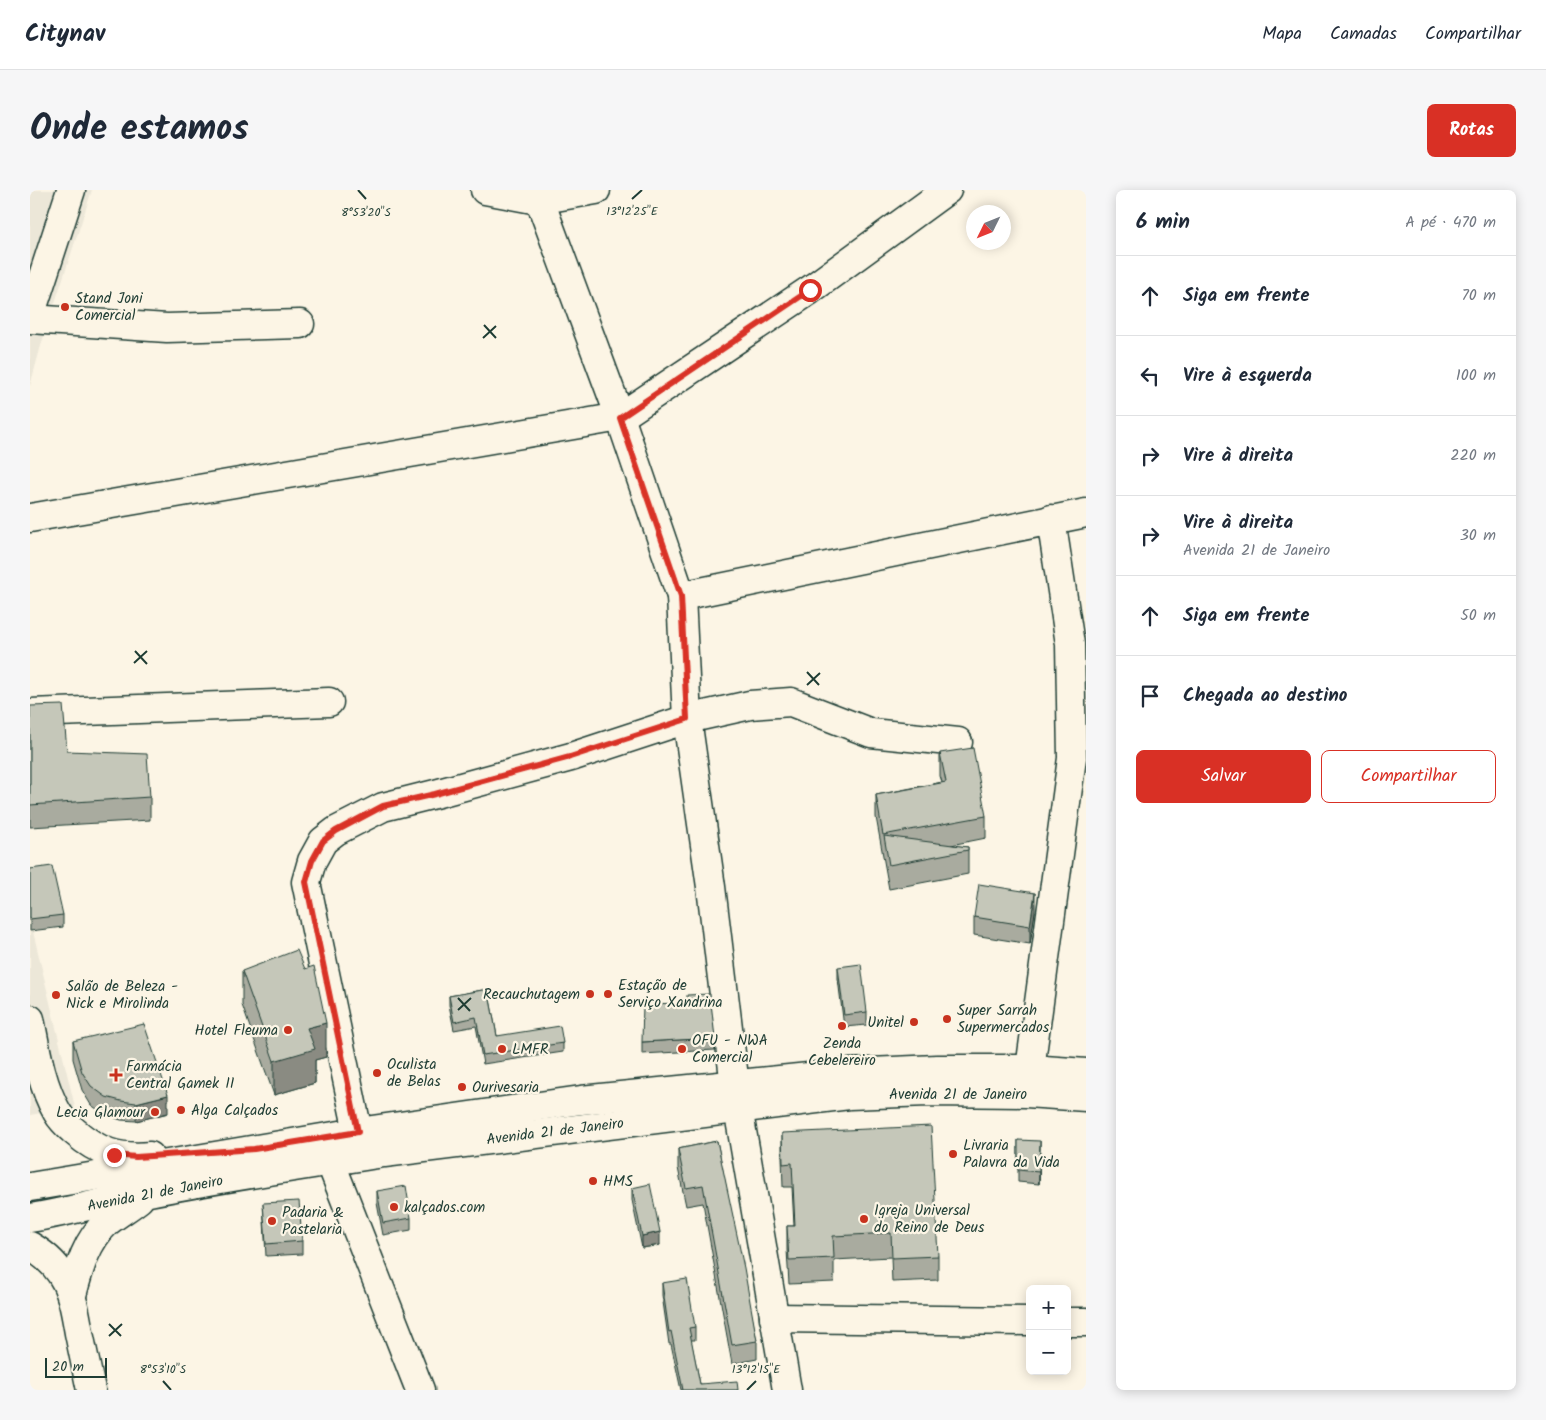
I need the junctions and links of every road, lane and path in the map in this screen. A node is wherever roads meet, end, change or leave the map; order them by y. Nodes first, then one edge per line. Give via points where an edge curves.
1 (51, 190) edge
2 (71, 190) edge
3 (485, 190) edge
4 (596, 190) edge
5 (947, 190) edge
6 (537, 195) edge
7 (30, 254) edge
8 (30, 317) edge
9 (300, 324) dead end
10 (620, 418) junction
11 (1086, 512) edge
12 (30, 518) edge
13 (1051, 519) junction
14 (681, 596) junction
15 (329, 702) dead end
16 (30, 714) edge
17 (687, 719) junction
18 (958, 742) dead end
19 (30, 1019) edge
20 (1030, 1069) junction
21 (1086, 1072) edge
22 (737, 1097) junction
23 (1086, 1097) edge
24 (358, 1132) junction
25 (254, 1149) junction
26 (330, 1161) junction
27 (30, 1187) edge
28 (149, 1192) junction
29 (30, 1218) edge
30 (30, 1246) edge
31 (72, 1295) junction
32 (774, 1318) junction
33 (1026, 1321) edge
34 (1071, 1322) edge
35 (1086, 1322) edge
36 (91, 1390) edge
37 (420, 1390) edge
38 (787, 1390) edge

1 - 7 street
2 - 8 street
3 - 6 street
4 - 6 street
5 - 10 street via 810,290
6 - 10 street
8 - 9 street via 167,328
10 - 12 street
10 - 14 street
11 - 13 street
13 - 14 street
13 - 20 street via 1070,644 1072,758
14 - 17 street
15 - 16 street
17 - 18 street via 750,705 791,702 871,733
17 - 22 street
17 - 24 street via 570,757 383,806 323,841 312,861 306,882
19 - 25 street via 38,1064 57,1112 67,1125 98,1149 114,1155 136,1157
20 - 21 street, Avenida 21 de Janeiro
20 - 22 street, Avenida 21 de Janeiro via 848,1073
22 - 23 street, Avenida 21 de Janeiro via 928,1092
22 - 24 street, Avenida 21 de Janeiro via 581,1100
22 - 26 street, Avenida 21 de Janeiro
22 - 32 street
24 - 25 street, Avenida 21 de Janeiro
25 - 27 street, Avenida 21 de Janeiro
26 - 28 street, Avenida 21 de Janeiro
26 - 37 street
28 - 29 street, Avenida 21 de Janeiro
28 - 31 street via 106,1223 87,1248
30 - 31 street via 45,1255 61,1273
31 - 36 street
32 - 33 street
32 - 38 street
34 - 35 street

